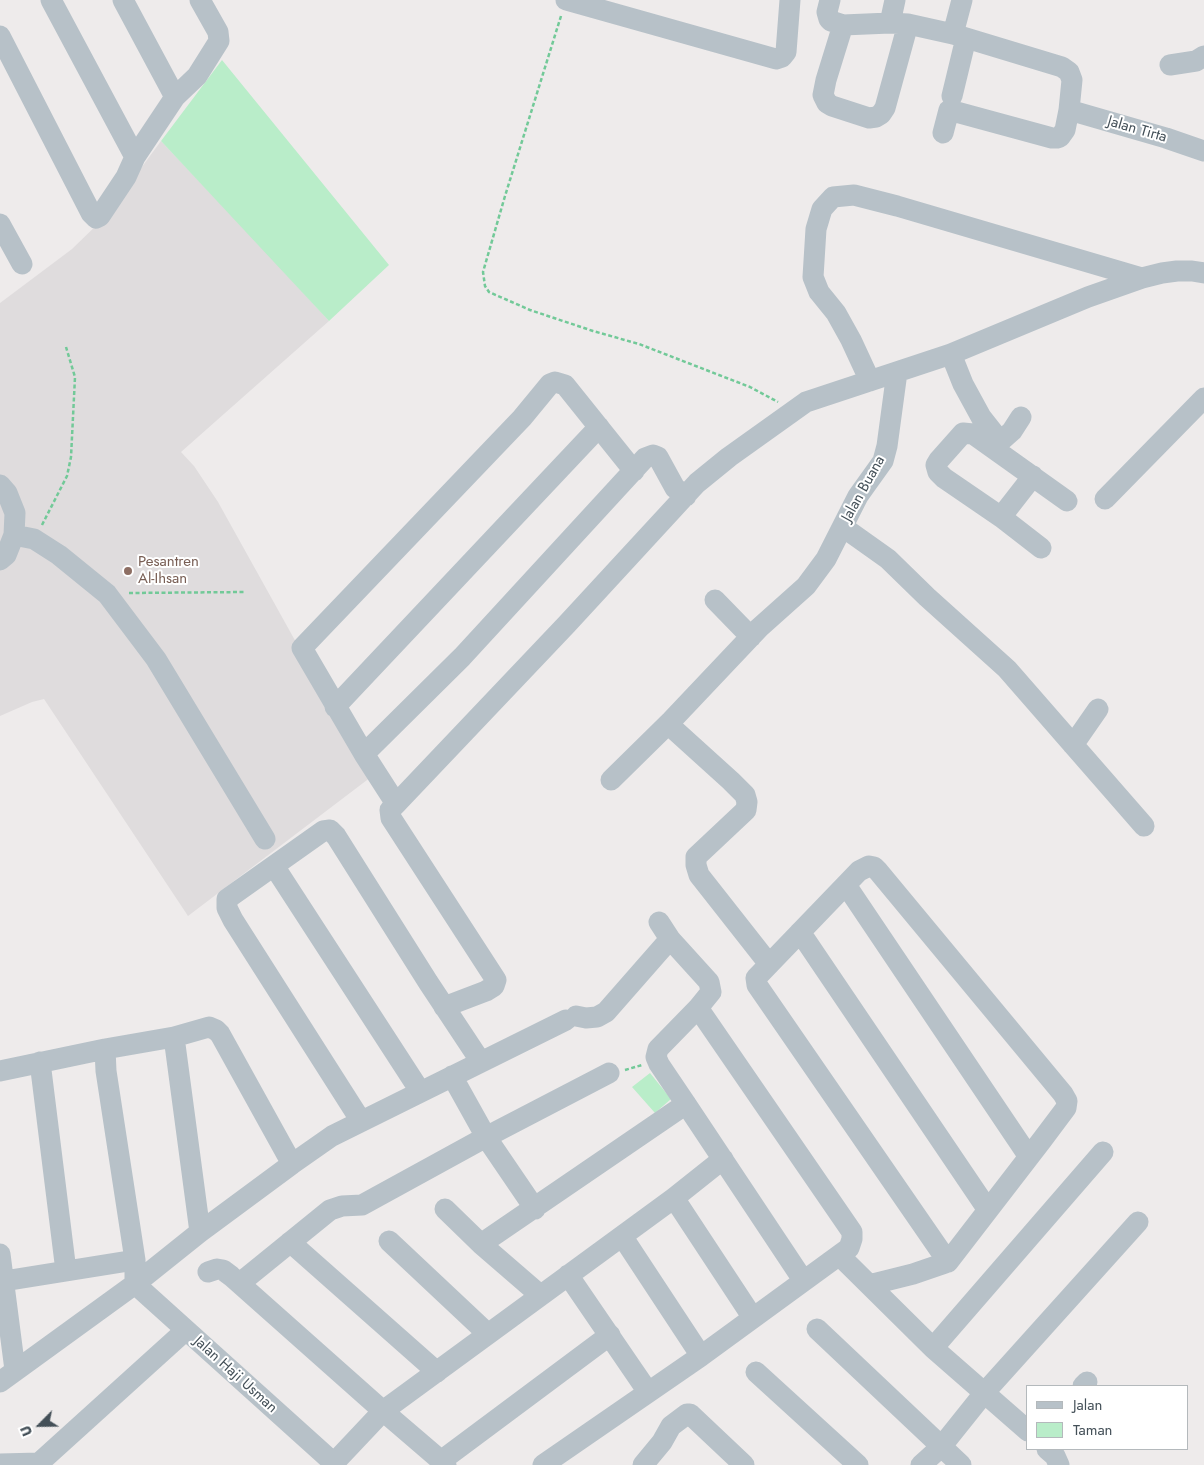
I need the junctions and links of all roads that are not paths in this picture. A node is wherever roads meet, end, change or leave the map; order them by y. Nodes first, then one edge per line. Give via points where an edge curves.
1 (50, 0) edge
2 (123, 0) edge
3 (200, 0) edge
4 (566, 0) edge
5 (790, 0) edge
6 (830, 0) edge
7 (895, 0) edge
8 (962, 0) edge
9 (899, 24) junction
10 (843, 25) junction
11 (0, 36) edge
12 (959, 36) junction
13 (1204, 56) edge
14 (1170, 65) dead end
15 (952, 96) dead end
16 (175, 97) junction
17 (1069, 110) junction
18 (943, 133) dead end
19 (1204, 151) edge
20 (136, 157) junction
21 (0, 224) edge
22 (22, 264) dead end
23 (1204, 273) edge
24 (1142, 278) junction
25 (951, 354) junction
26 (897, 372) junction
27 (870, 381) junction
28 (1204, 398) edge
29 (1021, 417) dead end
30 (598, 427) junction
31 (997, 445) junction
32 (634, 471) junction
33 (1033, 476) junction
34 (0, 485) edge
35 (686, 496) junction
36 (1105, 499) dead end
37 (1067, 501) dead end
38 (1001, 517) junction
39 (843, 527) junction
40 (24, 537) junction
41 (1041, 548) dead end
42 (0, 560) edge
43 (715, 600) dead end
44 (751, 637) junction
45 (335, 707) junction
46 (1098, 709) dead end
47 (668, 724) junction
48 (1073, 745) junction
49 (364, 754) junction
50 (611, 780) dead end
51 (396, 803) junction
52 (1144, 826) dead end
53 (265, 839) dead end
54 (274, 866) junction
55 (846, 885) junction
56 (800, 932) junction
57 (769, 964) junction
58 (444, 1008) junction
59 (698, 1008) junction
60 (174, 1037) junction
61 (105, 1049) junction
62 (40, 1062) junction
63 (481, 1062) junction
64 (0, 1071) edge
65 (609, 1073) road end
66 (452, 1076) junction
67 (420, 1091) junction
68 (686, 1104) junction
69 (361, 1121) junction
70 (486, 1137) junction
71 (1104, 1152) dead end
72 (1029, 1157) junction
73 (723, 1159) junction
74 (292, 1164) junction
75 (674, 1198) junction
76 (445, 1209) dead end
77 (535, 1209) junction
78 (988, 1210) junction
79 (1138, 1222) dead end
80 (200, 1232) junction
81 (622, 1236) junction
82 (389, 1241) dead end
83 (290, 1242) junction
84 (481, 1244) junction
85 (0, 1254) edge
86 (840, 1256) junction
87 (135, 1260) junction
88 (948, 1262) junction
89 (66, 1271) junction
90 (208, 1272) dead end
91 (568, 1275) junction
92 (803, 1280) junction
93 (4, 1281) junction
94 (136, 1284) junction
95 (240, 1284) junction
96 (869, 1285) junction
97 (540, 1295) junction
98 (753, 1318) junction
99 (816, 1329) dead end
100 (186, 1330) junction
101 (488, 1334) junction
102 (610, 1335) junction
103 (933, 1348) junction
104 (701, 1356) junction
105 (437, 1372) junction
106 (756, 1372) dead end
107 (8, 1376) edge
108 (648, 1392) junction
109 (985, 1392) junction
110 (383, 1411) junction
111 (1026, 1429) edge
112 (941, 1447) junction
113 (1048, 1450) edge
114 (733, 1462) edge
115 (443, 1463) edge
116 (0, 1464) edge
117 (335, 1464) edge
118 (543, 1465) edge
119 (643, 1465) edge
120 (858, 1465) edge
121 (921, 1465) edge
122 (961, 1465) edge
123 (1059, 1465) edge

1 - 20 street
2 - 16 street
3 - 16 street via 218,32 219,40 197,76
4 - 5 street via 776,59 786,52
6 - 10 street via 829,19
7 - 9 street
8 - 12 street
9 - 10 street
9 - 10 street via 885,108 881,114 869,118 832,106 823,95
9 - 12 street
11 - 20 street via 93,216 100,216
12 - 15 street
12 - 17 street via 1067,69 1072,80
13 - 14 street via 1196,61
16 - 20 street
17 - 18 street via 1065,130 1057,138 949,110
17 - 19 street, Jalan Tirta
21 - 22 street
23 - 24 street via 1162,272
24 - 25 street
24 - 27 street via 854,194 834,197 822,209 816,229 813,278 852,340
25 - 26 street
25 - 31 street
26 - 27 street
26 - 39 street, Jalan Buana via 883,461 858,496
27 - 35 street via 806,402 729,457
28 - 36 street
29 - 31 street
30 - 32 street
30 - 45 street
30 - 45 street via 564,385 550,384 302,648
31 - 33 street
31 - 38 street via 966,432 936,465 944,478
32 - 35 street via 645,458 658,457 675,488
32 - 49 street via 462,657
33 - 37 street
33 - 38 street
34 - 40 street via 7,492
35 - 51 street
38 - 41 street
39 - 44 street, Jalan Buana via 826,559 806,586
39 - 48 street via 888,559 1006,668
40 - 42 street
40 - 53 street via 59,555 106,594 156,659
43 - 44 street
44 - 47 street, Jalan Buana
45 - 49 street
46 - 48 street
47 - 50 street, Jalan Buana
47 - 57 street via 745,795 746,810 696,858 696,865 699,875
48 - 52 street
49 - 51 street
51 - 58 street via 390,810 391,818 496,980 494,986 486,991
54 - 58 street via 318,834 330,830
54 - 67 street
54 - 69 street via 227,899 227,908
55 - 56 street
55 - 72 street
55 - 72 street via 859,871 874,867 1064,1094 1066,1108
56 - 57 street
56 - 78 street
57 - 88 street via 756,978 756,985
58 - 63 street
59 - 63 street via 711,992 709,982 664,930 606,1012 597,1017 571,1018
59 - 68 street via 658,1049 656,1057
59 - 86 street via 852,1232 849,1248
60 - 61 street
60 - 74 street via 209,1027 220,1034
60 - 80 street
61 - 62 street
61 - 87 street
62 - 64 street
62 - 89 street
63 - 66 street
65 - 70 street
66 - 67 street
66 - 70 street
67 - 69 street
68 - 73 street
68 - 77 street
69 - 74 street via 332,1136
70 - 77 street
70 - 83 street via 362,1205 330,1210
71 - 103 street
72 - 78 street
73 - 75 street
73 - 92 street
74 - 80 street
75 - 81 street
75 - 98 street
76 - 84 street
77 - 84 street
78 - 88 street
79 - 109 street
80 - 94 street
81 - 91 street
81 - 104 street
82 - 101 street
83 - 95 street
83 - 105 street
84 - 97 street
85 - 93 street
86 - 92 street
86 - 96 street
87 - 89 street
87 - 94 street
88 - 96 street
89 - 93 street
90 - 95 street via 222,1270
91 - 97 street
91 - 102 street
92 - 98 street
93 - 107 street
94 - 100 street, Jalan Haji Usman
94 - 107 street
95 - 110 street
96 - 103 street
97 - 101 street
98 - 104 street
99 - 112 street
100 - 116 street via 39,1462
100 - 117 street, Jalan Haji Usman
101 - 105 street
102 - 108 street
102 - 115 street
103 - 109 street
104 - 108 street
105 - 110 street
106 - 120 street
108 - 118 street
109 - 111 street
109 - 112 street
110 - 115 street
110 - 117 street
112 - 121 street
112 - 122 street
113 - 123 street
114 - 119 street via 687,1414 671,1426

